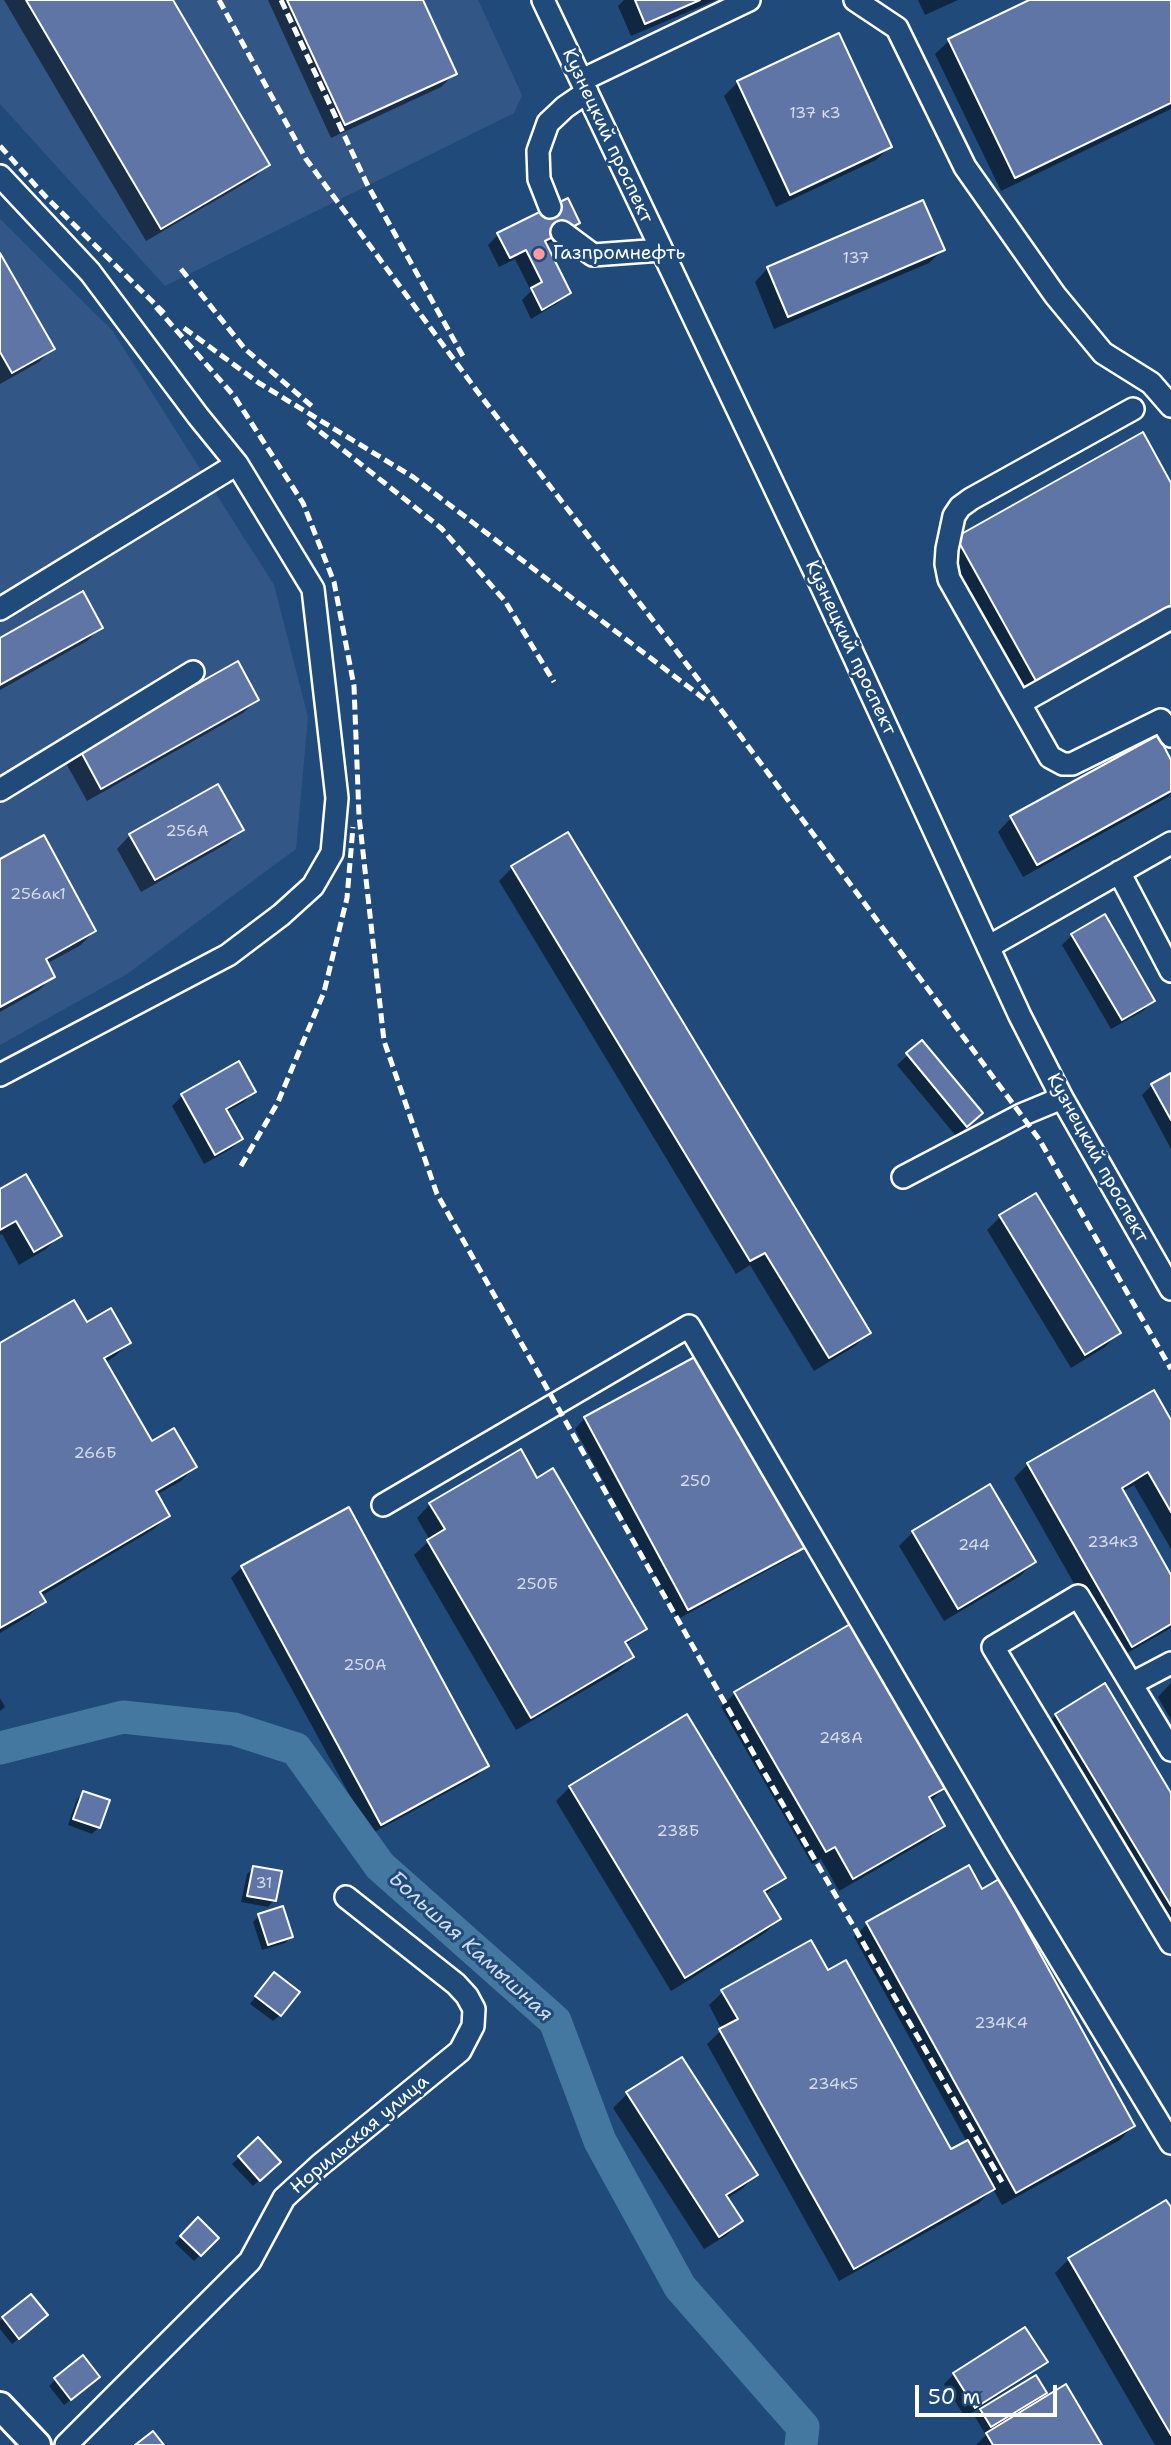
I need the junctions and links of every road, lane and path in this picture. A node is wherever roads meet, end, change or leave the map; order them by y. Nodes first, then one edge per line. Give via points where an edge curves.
1 (543, 0) edge
2 (749, 0) edge
3 (855, 0) edge
4 (584, 86) junction
5 (0, 176) edge
6 (550, 207) dead end
7 (562, 232) dead end
8 (661, 250) junction
9 (1171, 406) edge
10 (1133, 409) dead end
11 (237, 464) junction
12 (0, 610) edge
13 (1171, 618) edge
14 (193, 671) dead end
15 (1020, 704) junction
16 (1168, 724) edge
17 (0, 790) edge
18 (1171, 843) edge
19 (1119, 872) junction
20 (988, 947) junction
21 (1171, 971) edge
22 (0, 1075) edge
23 (1062, 1098) junction
24 (903, 1177) dead end
25 (1171, 1289) edge
26 (383, 1505) dead end
27 (1171, 1663) edge
28 (1131, 1684) junction
29 (1171, 1750) edge
30 (346, 1897) dead end
31 (1171, 1943) edge
32 (1171, 2143) edge
33 (0, 2406) edge
34 (37, 2445) edge
35 (66, 2445) edge

1 - 4 street, Кузнецкий проспект
2 - 4 street
3 - 9 street via 897,28 965,167 1055,295 1103,353 1151,383
4 - 6 street via 548,123 538,151 539,179
4 - 8 street, Кузнецкий проспект
5 - 11 street via 89,272
7 - 8 street via 593,255
8 - 20 street, Кузнецкий проспект
10 - 15 street via 971,499 954,516 947,550 949,579
11 - 12 street
11 - 22 street via 313,589 337,798 332,853 313,886 228,955
13 - 15 street
14 - 17 street
15 - 16 street via 1050,757 1063,764
18 - 19 street
19 - 20 street
19 - 21 street
20 - 23 street, Кузнецкий проспект
23 - 24 street
23 - 25 street, Кузнецкий проспект
26 - 32 street via 688,1326
27 - 28 street
28 - 29 street
28 - 31 street via 1078,1596 993,1647
30 - 35 street, Норильская улица via 467,1996 474,2009 469,2034 460,2051 284,2198 250,2261
33 - 34 main road

